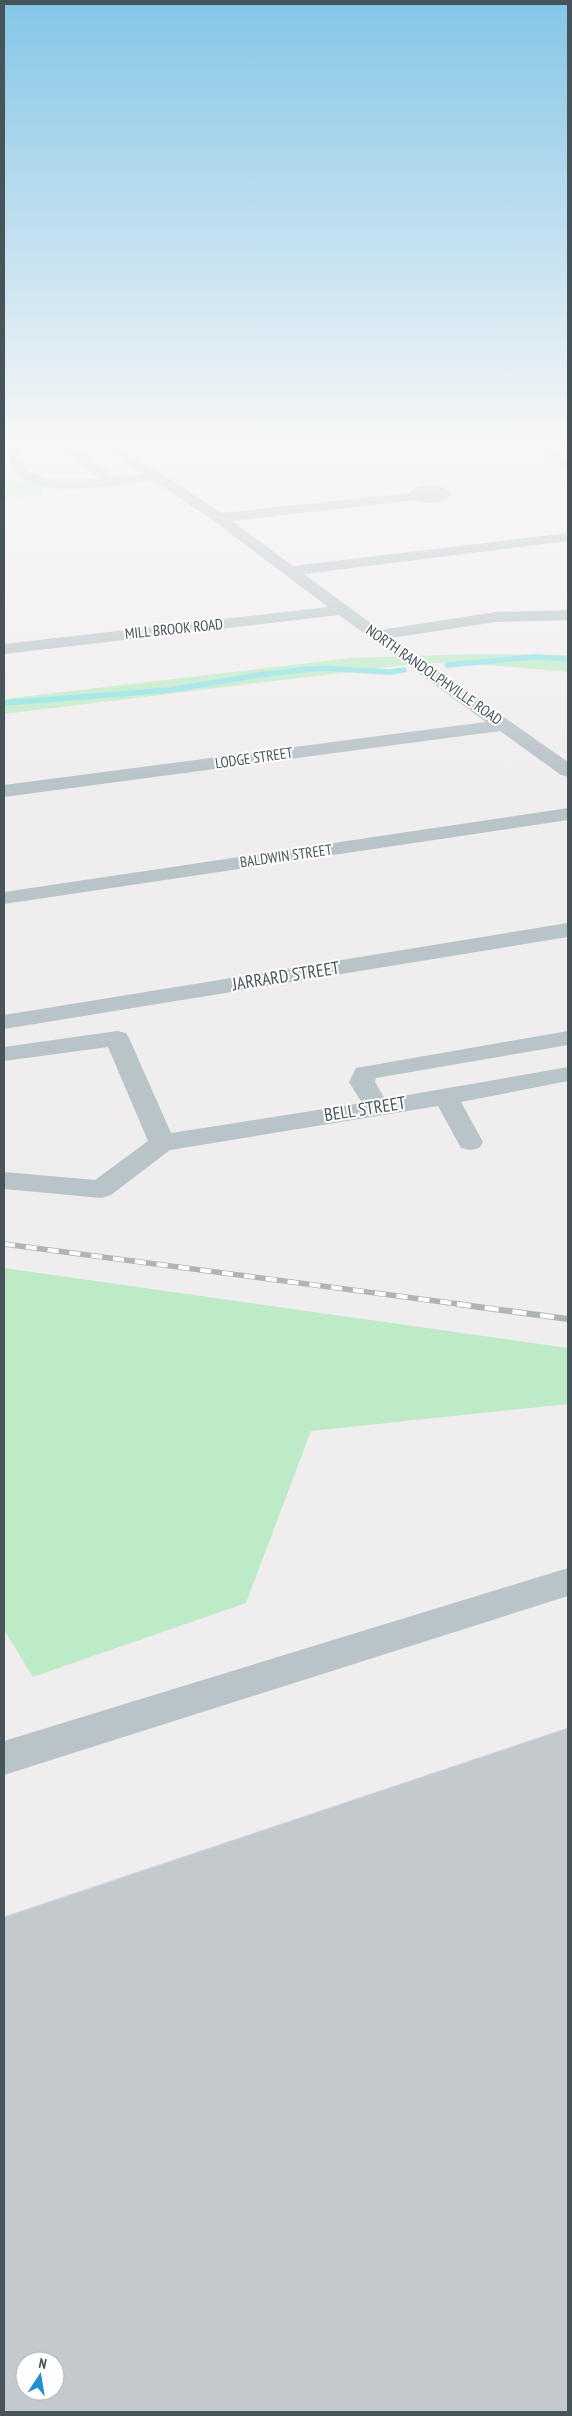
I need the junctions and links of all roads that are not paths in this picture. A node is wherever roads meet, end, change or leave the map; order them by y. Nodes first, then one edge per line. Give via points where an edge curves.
1 (268, 555) edge
2 (423, 555) edge
3 (290, 571) junction
4 (344, 610) junction
5 (568, 615) edge
6 (377, 636) junction
7 (4, 648) edge
8 (504, 724) junction
9 (568, 771) edge
10 (4, 791) edge
11 (568, 814) edge
12 (4, 898) edge
13 (568, 930) edge
14 (4, 1022) edge
15 (557, 1040) edge
16 (4, 1054) edge
17 (474, 1054) junction
18 (568, 1074) edge
19 (497, 1088) junction
20 (446, 1097) junction
21 (376, 1107) junction
22 (470, 1142) dead end
23 (162, 1143) junction
24 (4, 1182) edge
25 (568, 1582) edge
26 (4, 1758) edge

1 - 3 street, NORTH RANDOLPHVILLE ROAD
2 - 3 street
3 - 4 street, NORTH RANDOLPHVILLE ROAD
4 - 6 street, NORTH RANDOLPHVILLE ROAD
4 - 7 street, MILL BROOK ROAD
5 - 6 street via 494,615
6 - 8 street, NORTH RANDOLPHVILLE ROAD
8 - 9 street, NORTH RANDOLPHVILLE ROAD
8 - 10 street, LODGE STREET
11 - 12 street, BALDWIN STREET
13 - 14 street, JARRARD STREET
15 - 17 street
15 - 18 street
16 - 23 street via 117,1038
17 - 19 street
17 - 21 street via 365,1074 362,1082
18 - 19 street, BELL STREET
19 - 20 street, BELL STREET
20 - 21 street, BELL STREET
20 - 22 street
21 - 23 street, BELL STREET
23 - 24 street via 101,1189
25 - 26 street

